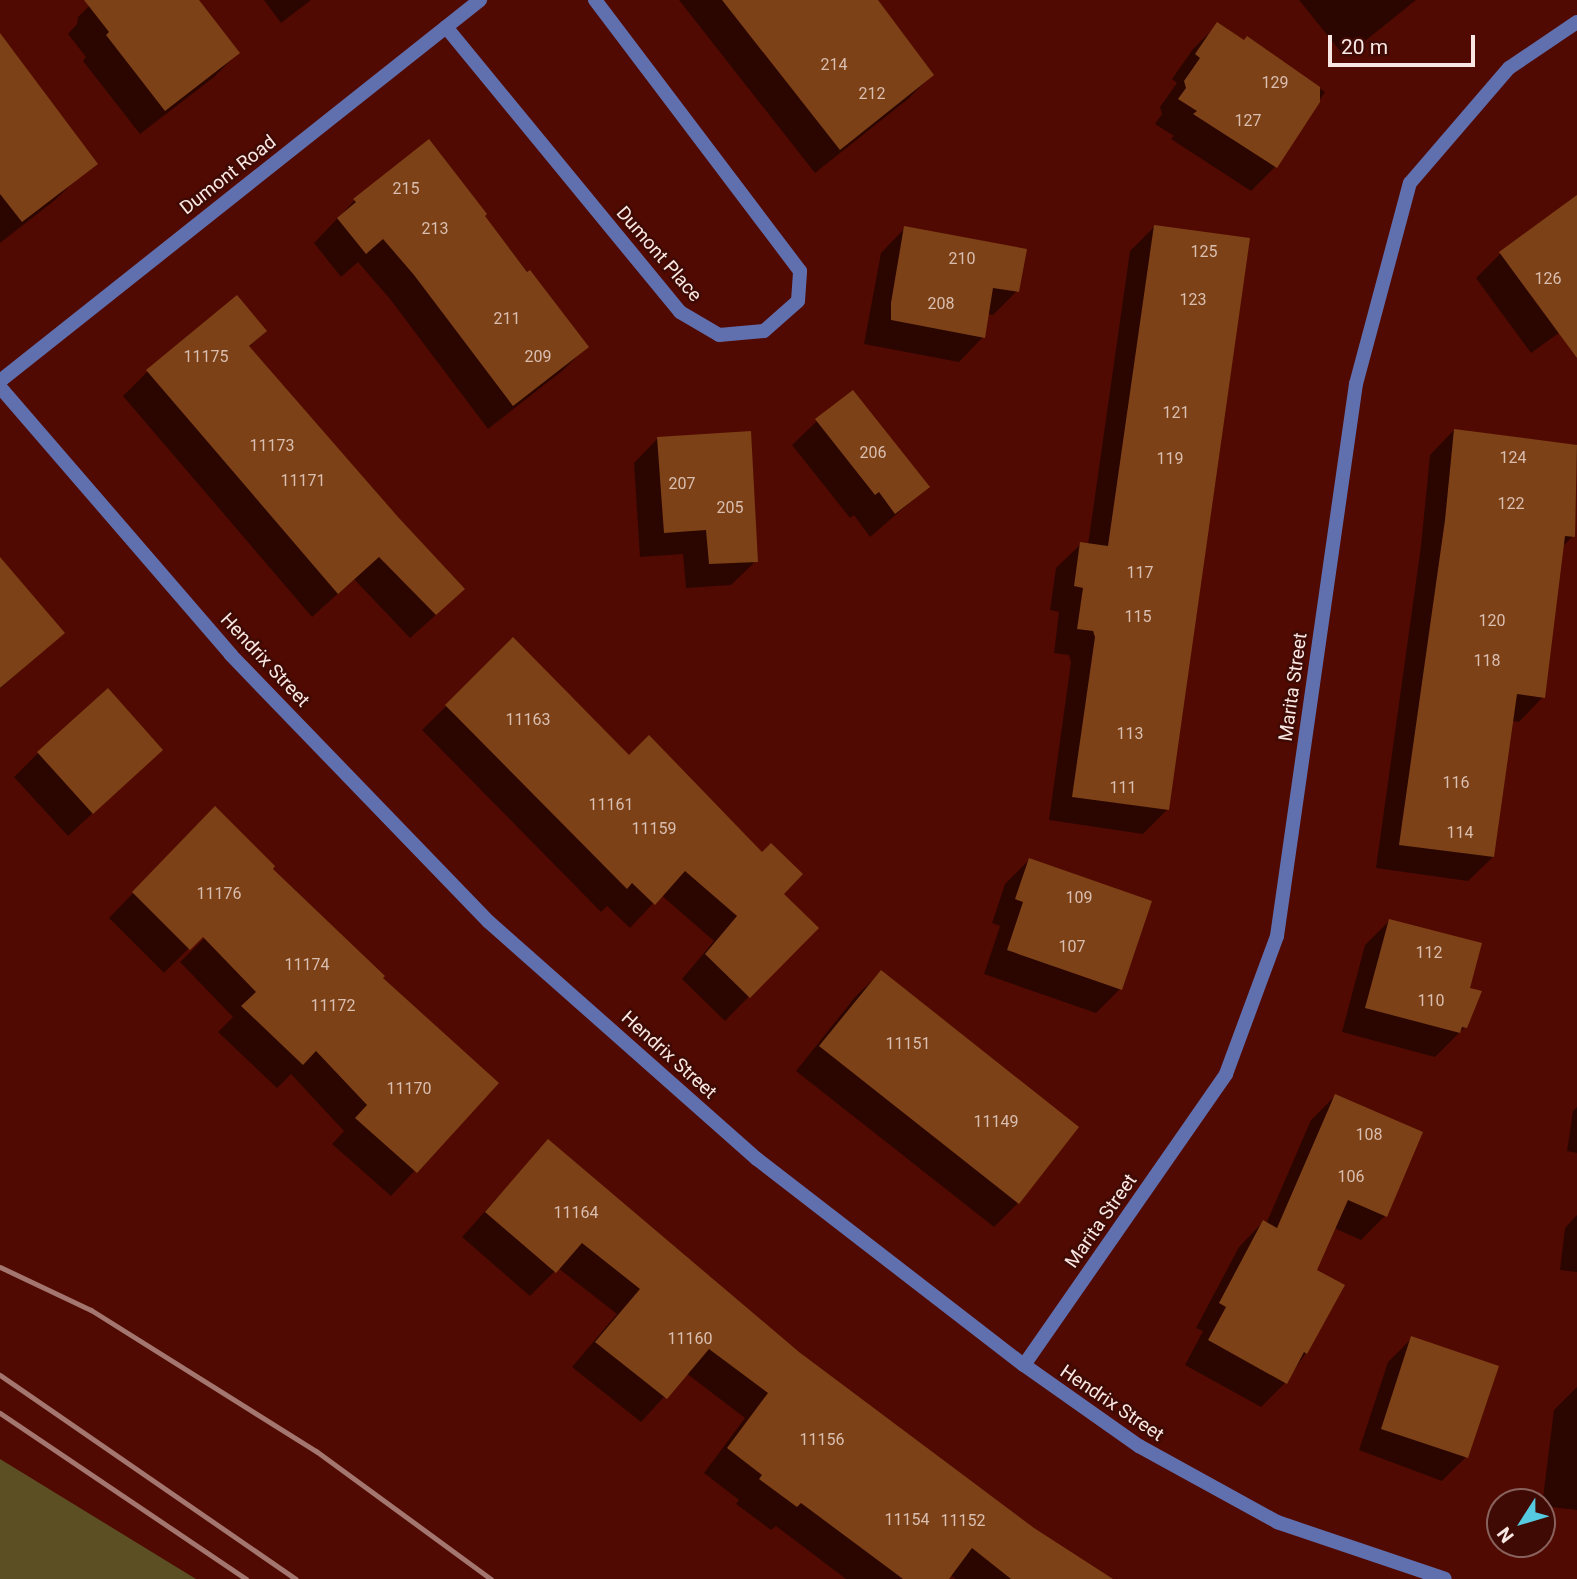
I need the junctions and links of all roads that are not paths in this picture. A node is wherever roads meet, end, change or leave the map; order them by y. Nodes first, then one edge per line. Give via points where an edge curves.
1 (480, 0) edge
2 (595, 0) edge
3 (1577, 22) edge
4 (446, 27) junction
5 (0, 381) edge
6 (0, 387) edge
7 (1024, 1365) junction
8 (1445, 1579) edge

1 - 4 street, Dumont Road
2 - 4 street, Dumont Place via 800,271 798,301 764,331 719,335 680,312
3 - 7 street, Marita Street via 1509,68 1410,183 1356,384 1277,936 1226,1074
4 - 5 street, Dumont Road
6 - 7 street, Hendrix Street via 231,655 489,922 757,1159
7 - 8 street, Hendrix Street via 1139,1446 1276,1522

